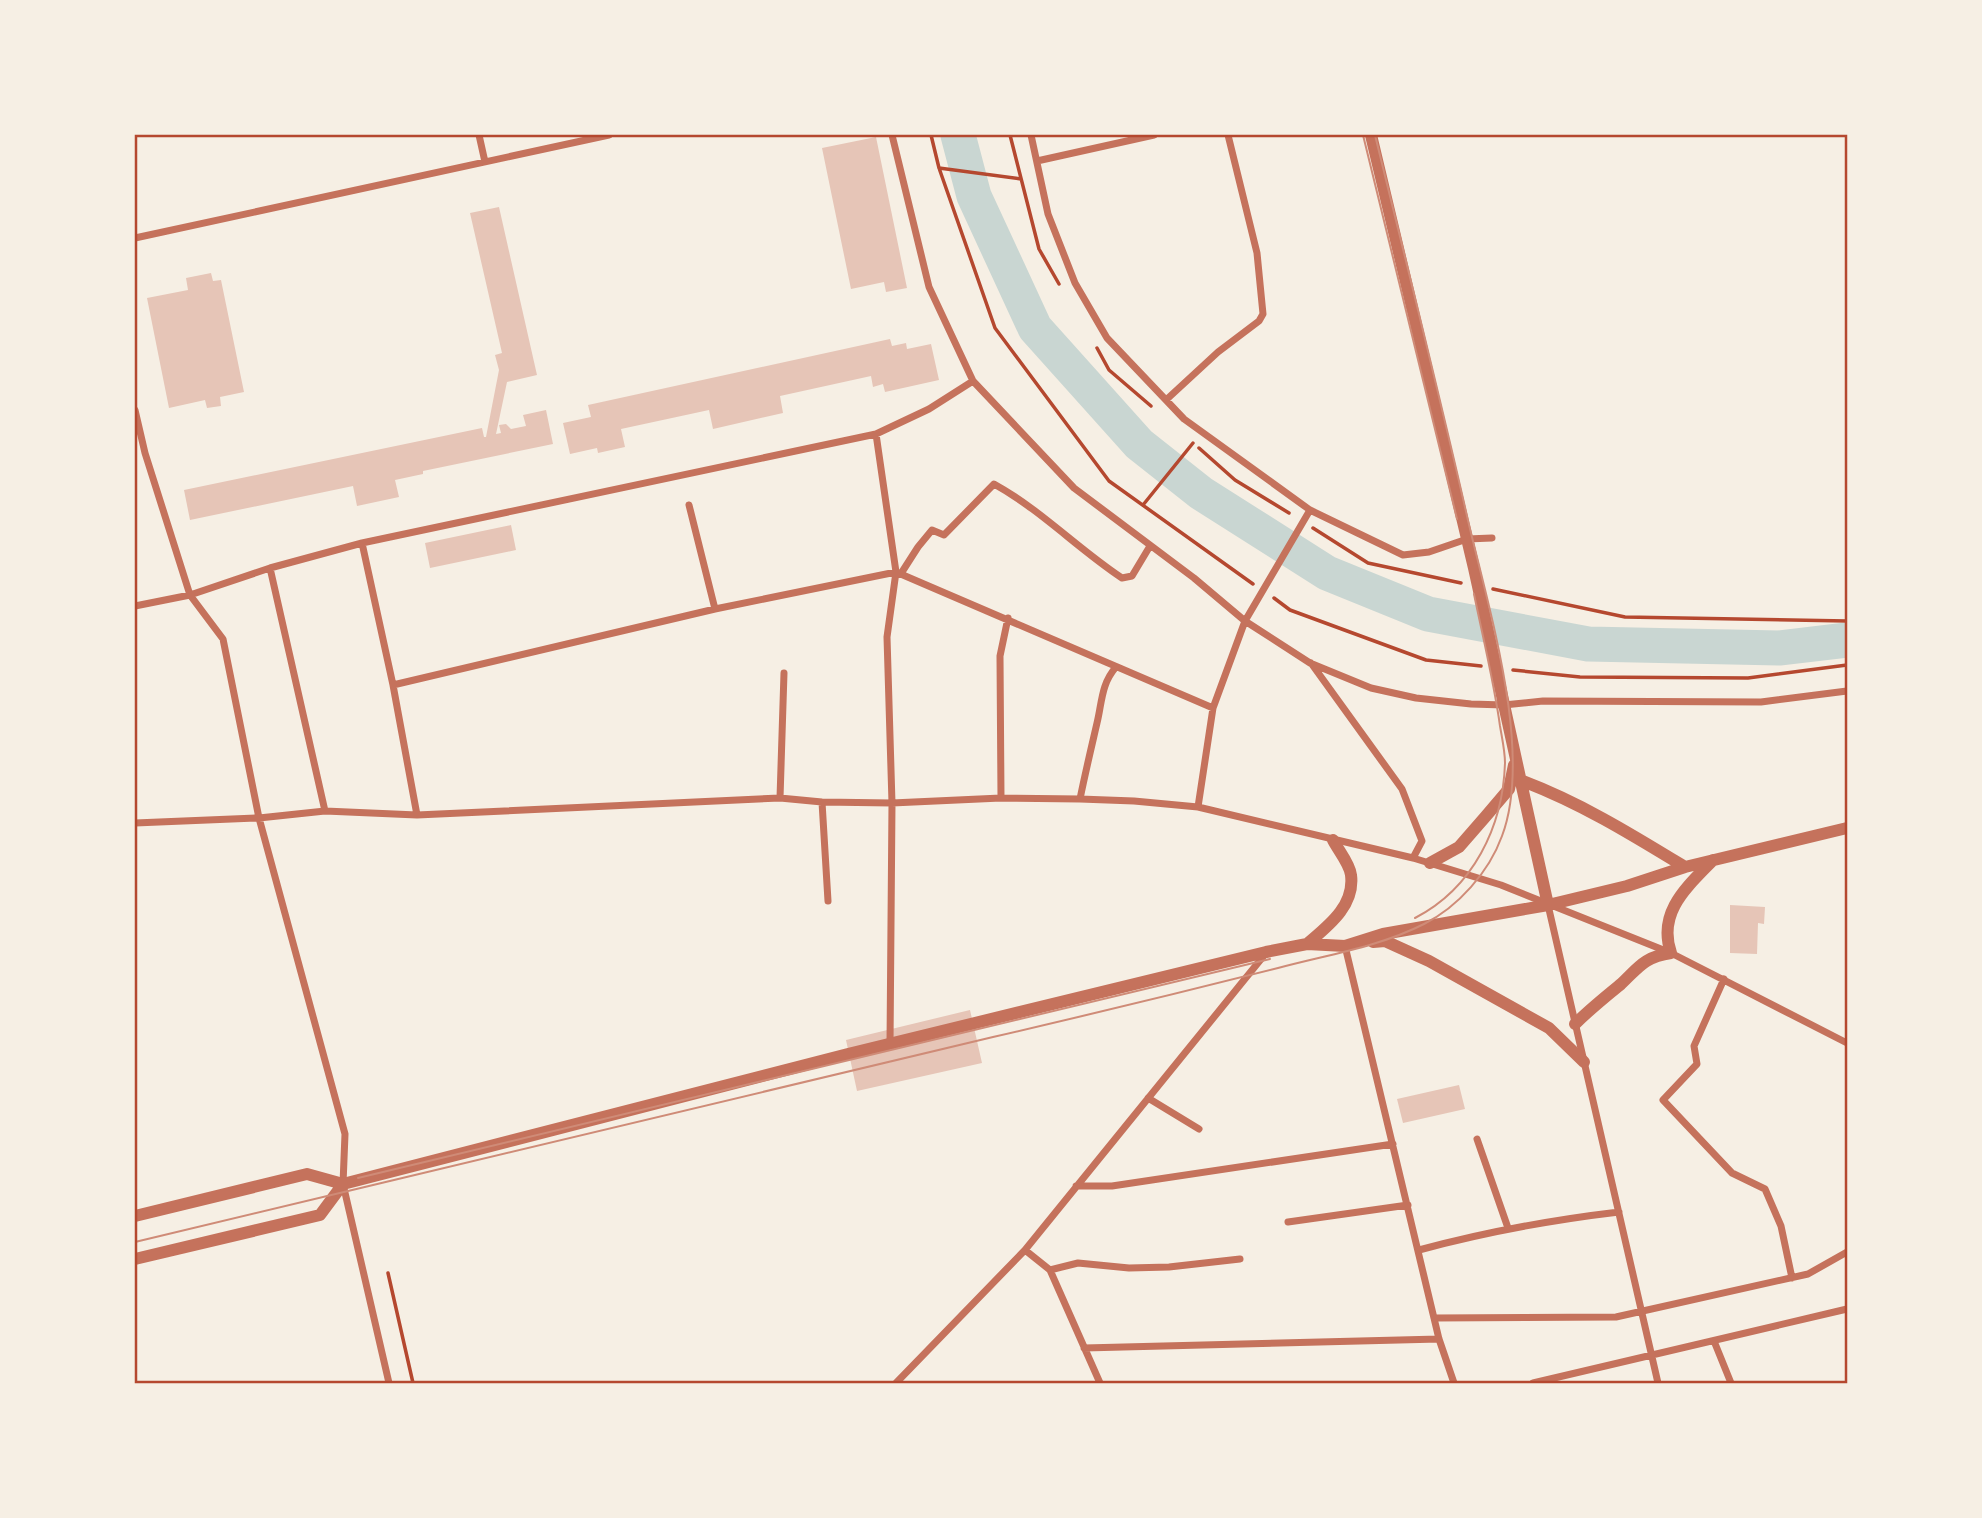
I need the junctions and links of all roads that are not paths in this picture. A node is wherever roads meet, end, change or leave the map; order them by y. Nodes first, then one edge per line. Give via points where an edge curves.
1 (478, 135) edge
2 (609, 135) edge
3 (892, 135) edge
4 (1031, 135) edge
5 (1154, 135) edge
6 (1228, 135) edge
7 (1371, 135) edge
8 (1037, 161) junction
9 (485, 162) junction
10 (135, 238) edge
11 (973, 380) junction
12 (1166, 400) junction
13 (135, 410) edge
14 (876, 434) junction
15 (145, 453) junction
16 (135, 455) edge
17 (689, 505) dead end
18 (1310, 510) junction
19 (1492, 538) dead end
20 (1467, 539) junction
21 (362, 543) junction
22 (1150, 546) junction
23 (270, 568) junction
24 (899, 572) junction
25 (190, 595) junction
26 (135, 606) edge
27 (715, 609) junction
28 (1008, 618) junction
29 (1245, 621) junction
30 (1310, 663) junction
31 (1116, 667) junction
32 (785, 673) dead end
33 (393, 685) junction
34 (1847, 691) edge
35 (1504, 705) junction
36 (1213, 708) junction
37 (1515, 758) junction
38 (1520, 780) junction
39 (780, 798) junction
40 (1002, 798) junction
41 (1080, 799) junction
42 (822, 802) junction
43 (892, 803) junction
44 (1198, 807) junction
45 (325, 811) junction
46 (417, 815) junction
47 (259, 818) junction
48 (135, 823) edge
49 (1847, 828) edge
50 (1333, 840) junction
51 (1413, 858) junction
52 (1713, 860) junction
53 (1430, 863) junction
54 (1685, 867) junction
55 (828, 901) dead end
56 (1548, 905) junction
57 (1362, 942) junction
58 (1307, 944) junction
59 (1345, 946) junction
60 (1266, 952) junction
61 (1671, 953) junction
62 (1724, 979) junction
63 (1575, 1024) junction
64 (1847, 1043) edge
65 (891, 1044) junction
66 (1584, 1062) junction
67 (1148, 1098) junction
68 (1199, 1129) dead end
69 (1477, 1139) dead end
70 (1393, 1144) junction
71 (342, 1184) junction
72 (1076, 1186) junction
73 (1408, 1205) junction
74 (1619, 1212) junction
75 (135, 1216) edge
76 (1288, 1222) dead end
77 (1508, 1228) junction
78 (1025, 1250) junction
79 (1419, 1250) junction
80 (1847, 1252) edge
81 (1240, 1258) dead end
82 (135, 1259) edge
83 (1050, 1270) junction
84 (1792, 1278) junction
85 (1847, 1309) edge
86 (1642, 1312) junction
87 (1434, 1318) junction
88 (1439, 1339) junction
89 (1714, 1341) junction
90 (1084, 1348) junction
91 (1652, 1356) junction
92 (389, 1383) edge
93 (896, 1383) edge
94 (1100, 1383) edge
95 (1454, 1383) edge
96 (1533, 1383) edge
97 (1658, 1383) edge
98 (1731, 1383) edge

1 - 9 street
2 - 9 street
3 - 11 street via 929,288
4 - 8 street
5 - 8 street
6 - 12 street via 1257,253 1263,314
7 - 20 street
8 - 12 street via 1048,214 1074,283 1107,338
9 - 10 street
11 - 14 street via 929,409
11 - 22 street via 1074,488
12 - 18 street via 1184,419
13 - 15 street
14 - 21 street
14 - 24 street
15 - 16 street
15 - 25 street
17 - 27 street
18 - 20 street via 1403,555
18 - 29 street
19 - 20 street
20 - 35 street
21 - 23 street
21 - 33 street
22 - 24 street via 1132,576 1122,578 994,484 944,535 932,530
22 - 29 street
23 - 25 street
23 - 45 street
24 - 27 street
24 - 28 street
24 - 43 street via 887,637
25 - 26 street
25 - 47 street via 223,639
27 - 33 street
28 - 31 street
28 - 40 street via 1000,656
29 - 30 street
29 - 36 street
30 - 35 street via 1371,688 1416,698
30 - 51 street via 1402,789 1422,841
31 - 36 street
31 - 41 street via 1101,692
32 - 39 street
33 - 46 street
34 - 35 street via 1761,702 1543,701
35 - 37 street
36 - 44 street
37 - 38 street
37 - 53 street via 1509,789 1459,847
38 - 54 street via 1604,817
38 - 56 street
39 - 42 street
39 - 46 street
40 - 41 street
40 - 43 street
41 - 44 street
42 - 43 street
42 - 55 street
43 - 65 street
44 - 50 street
45 - 46 street
45 - 47 street
47 - 48 street
47 - 71 street via 345,1134
49 - 52 street
50 - 51 street
50 - 58 street via 1351,874 1350,892 1339,916
51 - 53 street
52 - 54 street
52 - 61 street via 1680,895 1670,915 1665,937
53 - 56 street
54 - 56 street
56 - 57 street via 1383,934
56 - 61 street
56 - 63 street
57 - 59 street
57 - 66 street via 1385,941 1430,961 1549,1028
58 - 59 street
58 - 60 street
59 - 70 street
60 - 65 street
60 - 67 street
61 - 62 street
61 - 63 street via 1637,966
62 - 64 street
62 - 84 street via 1694,1046 1697,1064 1662,1100 1732,1173 1765,1189 1781,1226
63 - 66 street
65 - 71 street
66 - 74 street
67 - 68 street
67 - 72 street
69 - 77 street
70 - 72 street via 1112,1186
70 - 73 street
71 - 75 street via 307,1174
71 - 82 street via 320,1215
71 - 92 street
72 - 78 street
73 - 76 street
73 - 79 street
74 - 77 street
74 - 86 street
77 - 79 street
78 - 83 street
78 - 93 street
79 - 87 street
80 - 84 street
81 - 83 street via 1169,1267 1078,1263
83 - 90 street
84 - 86 street
85 - 89 street
86 - 87 street via 1605,1318
86 - 91 street
87 - 88 street
88 - 90 street
88 - 95 street
89 - 91 street
89 - 98 street
90 - 94 street
91 - 96 street
91 - 97 street

